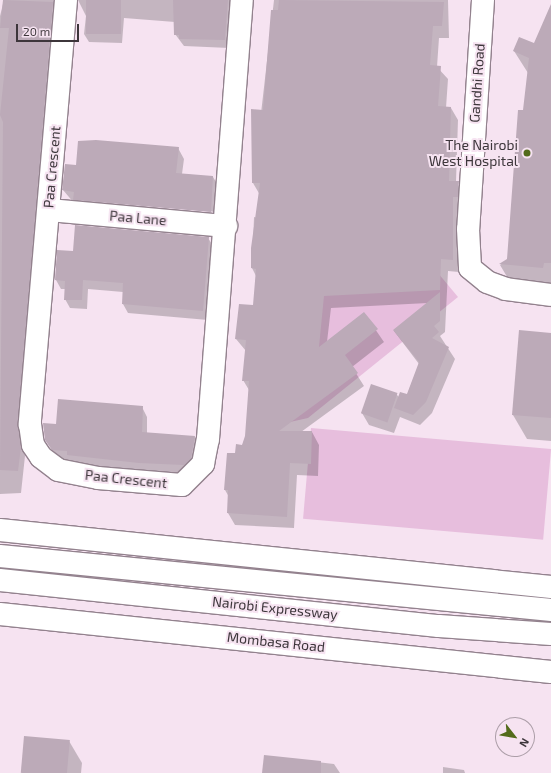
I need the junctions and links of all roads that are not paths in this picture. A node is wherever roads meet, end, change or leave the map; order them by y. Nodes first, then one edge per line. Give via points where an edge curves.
1 (66, 0) edge
2 (242, 0) edge
3 (483, 0) edge
4 (49, 210) junction
5 (226, 226) junction
6 (551, 295) edge
7 (0, 530) edge
8 (0, 556) edge
9 (0, 580) edge
10 (551, 587) edge
11 (551, 610) edge
12 (0, 614) edge
13 (551, 634) edge
14 (551, 672) edge

1 - 4 main road, Paa Crescent
2 - 5 main road, Paa Crescent
3 - 6 main road, Gandhi Road via 468,229 470,268 486,282 506,289
4 - 5 main road, Paa Lane
4 - 5 main road, Paa Crescent via 30,424 33,445 41,457 58,470 98,478 182,485 203,464 208,439
7 - 10 main road
8 - 11 main road, Nairobi Expressway
9 - 13 main road, Nairobi Expressway via 439,626
12 - 14 main road, Mombasa Road

